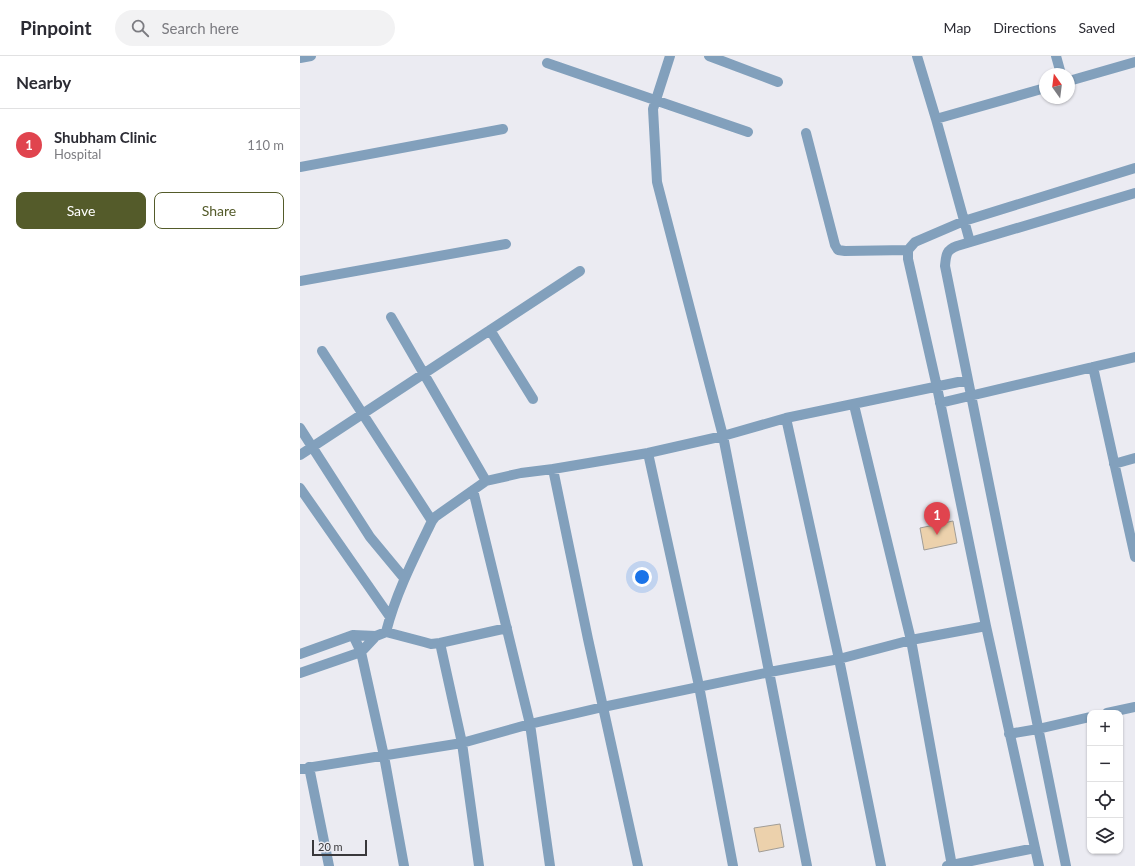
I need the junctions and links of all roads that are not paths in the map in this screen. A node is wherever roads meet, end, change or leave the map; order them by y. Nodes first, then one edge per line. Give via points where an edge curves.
1 (310, 56) edge
2 (670, 56) edge
3 (709, 56) edge
4 (917, 56) edge
5 (1056, 56) edge
6 (300, 58) edge
7 (1135, 62) edge
8 (547, 63) dead end
9 (1059, 68) edge
10 (1075, 79) edge
11 (778, 82) dead end
12 (1039, 90) edge
13 (655, 100) junction
14 (936, 119) junction
15 (503, 129) dead end
16 (748, 132) dead end
17 (806, 133) dead end
18 (300, 167) edge
19 (1135, 168) edge
20 (1135, 193) edge
21 (964, 221) junction
22 (970, 242) junction
23 (506, 244) dead end
24 (908, 250) junction
25 (580, 270) dead end
26 (300, 281) edge
27 (391, 316) dead end
28 (490, 330) junction
29 (322, 351) dead end
30 (1135, 357) edge
31 (1093, 367) junction
32 (424, 374) junction
33 (968, 380) junction
34 (937, 387) junction
35 (970, 396) junction
36 (533, 399) dead end
37 (940, 403) junction
38 (854, 405) junction
39 (363, 414) junction
40 (786, 418) junction
41 (300, 428) edge
42 (723, 436) junction
43 (313, 447) junction
44 (648, 453) junction
45 (300, 455) edge
46 (1135, 458) edge
47 (1114, 464) junction
48 (553, 469) junction
49 (486, 481) junction
50 (300, 488) edge
51 (473, 490) junction
52 (432, 521) junction
53 (1135, 557) edge
54 (404, 578) junction
55 (390, 617) junction
56 (986, 626) junction
57 (507, 628) junction
58 (386, 632) junction
59 (353, 635) junction
60 (376, 636) junction
61 (911, 640) junction
62 (440, 643) junction
63 (361, 652) junction
64 (300, 654) edge
65 (839, 659) junction
66 (770, 672) junction
67 (300, 673) edge
68 (699, 686) junction
69 (603, 707) junction
70 (1135, 707) edge
71 (1121, 710) edge
72 (1087, 718) edge
73 (530, 724) junction
74 (1038, 729) junction
75 (1009, 734) junction
76 (462, 743) junction
77 (384, 756) junction
78 (305, 768) edge
79 (1035, 848) junction
80 (329, 866) edge
81 (404, 866) edge
82 (479, 866) edge
83 (550, 866) edge
84 (638, 866) edge
85 (732, 866) edge
86 (807, 866) edge
87 (881, 866) edge
88 (950, 866) edge
89 (1039, 866) edge
90 (1066, 866) edge

1 - 6 street
2 - 13 street
3 - 11 street
4 - 14 street
5 - 9 street
7 - 10 street
8 - 13 street
12 - 14 street
13 - 16 street
13 - 42 street via 653,109 658,187
14 - 21 street
15 - 18 street
17 - 24 street via 838,250
19 - 21 street
20 - 22 street
21 - 22 street
21 - 24 street via 915,242
22 - 33 street via 951,249 946,254 945,266
23 - 26 street
24 - 34 street
25 - 28 street
27 - 32 street
28 - 32 street
28 - 36 street
29 - 39 street
30 - 31 street
31 - 35 street
31 - 47 street
32 - 39 street
32 - 49 street
33 - 34 street
33 - 35 street
34 - 37 street
34 - 38 street
35 - 37 street
35 - 74 street
37 - 56 street
38 - 40 street
38 - 61 street
39 - 43 street
39 - 52 street
40 - 42 street
40 - 65 street
41 - 43 street
42 - 44 street
42 - 66 street
43 - 45 street
43 - 54 street via 370,537
44 - 48 street
44 - 68 street
46 - 47 street
47 - 53 street
48 - 49 street via 522,472
48 - 69 street
49 - 51 street
50 - 55 street
51 - 52 street
51 - 57 street
52 - 54 street
54 - 55 street
55 - 58 street
56 - 61 street
56 - 75 street
57 - 62 street
57 - 73 street
58 - 60 street
58 - 62 street via 431,644
59 - 60 street
59 - 63 street
59 - 64 street
60 - 63 street
61 - 65 street
61 - 88 street
62 - 76 street
63 - 67 street
63 - 77 street
65 - 66 street
65 - 87 street
66 - 68 street
66 - 86 street
68 - 69 street
68 - 85 street
69 - 73 street
69 - 84 street
70 - 71 street
72 - 74 street
73 - 76 street
73 - 83 street
74 - 75 street
74 - 90 street
75 - 79 street
76 - 77 street
76 - 82 street
77 - 78 street
77 - 81 street
78 - 80 street
79 - 88 street
79 - 89 street

